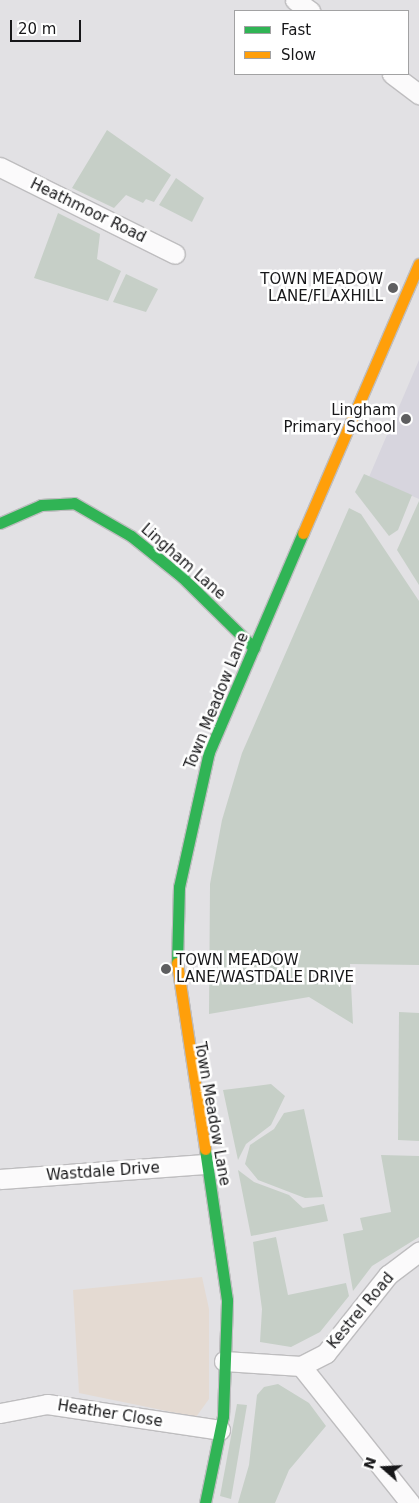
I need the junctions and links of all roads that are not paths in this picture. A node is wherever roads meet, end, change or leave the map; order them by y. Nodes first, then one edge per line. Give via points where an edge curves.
1 (295, 0) edge
2 (309, 10) edge
3 (393, 75) edge
4 (419, 94) edge
5 (0, 167) edge
6 (175, 254) dead end
7 (419, 264) edge
8 (0, 523) edge
9 (254, 648) junction
10 (205, 1164) junction
11 (0, 1179) edge
12 (419, 1252) edge
13 (224, 1361) junction
14 (300, 1366) junction
15 (0, 1413) edge
16 (220, 1430) junction
17 (205, 1503) edge
18 (410, 1503) edge

1 - 2 street
3 - 4 street
5 - 6 street, Heathmoor Road
7 - 9 street, Town Meadow Lane
8 - 9 street, Lingham Lane via 41,505 74,503 131,536 182,576
9 - 10 street, Town Meadow Lane via 209,752 179,887 176,979
10 - 11 street, Wastdale Drive
10 - 13 street, Town Meadow Lane via 225,1263
12 - 14 street, Kestrel Road via 388,1275 326,1353
13 - 14 street
13 - 16 street, Town Meadow Lane
14 - 18 street
15 - 16 street, Heather Close via 47,1404
16 - 17 street, Town Meadow Lane

